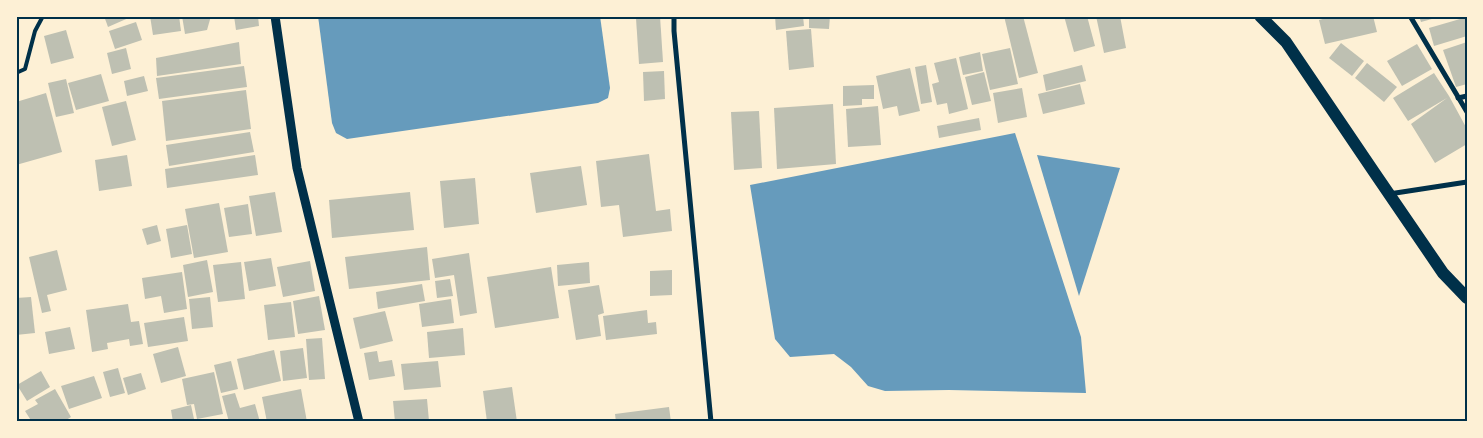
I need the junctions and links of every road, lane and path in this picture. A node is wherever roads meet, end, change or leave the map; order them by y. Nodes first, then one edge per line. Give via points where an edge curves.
1 (43, 16) edge
2 (275, 16) edge
3 (674, 16) edge
4 (1260, 16) edge
5 (1410, 16) edge
6 (16, 73) edge
7 (1467, 96) edge
8 (1458, 98) junction
9 (1467, 112) edge
10 (1467, 182) edge
11 (1389, 194) junction
12 (1467, 298) edge
13 (359, 422) edge
14 (711, 422) edge

1 - 6 lane via 35,31 25,69
2 - 13 street via 297,168
3 - 14 street
4 - 11 main road via 1286,42
5 - 8 street
7 - 8 street
8 - 9 street
10 - 11 street
11 - 12 main road via 1443,273

